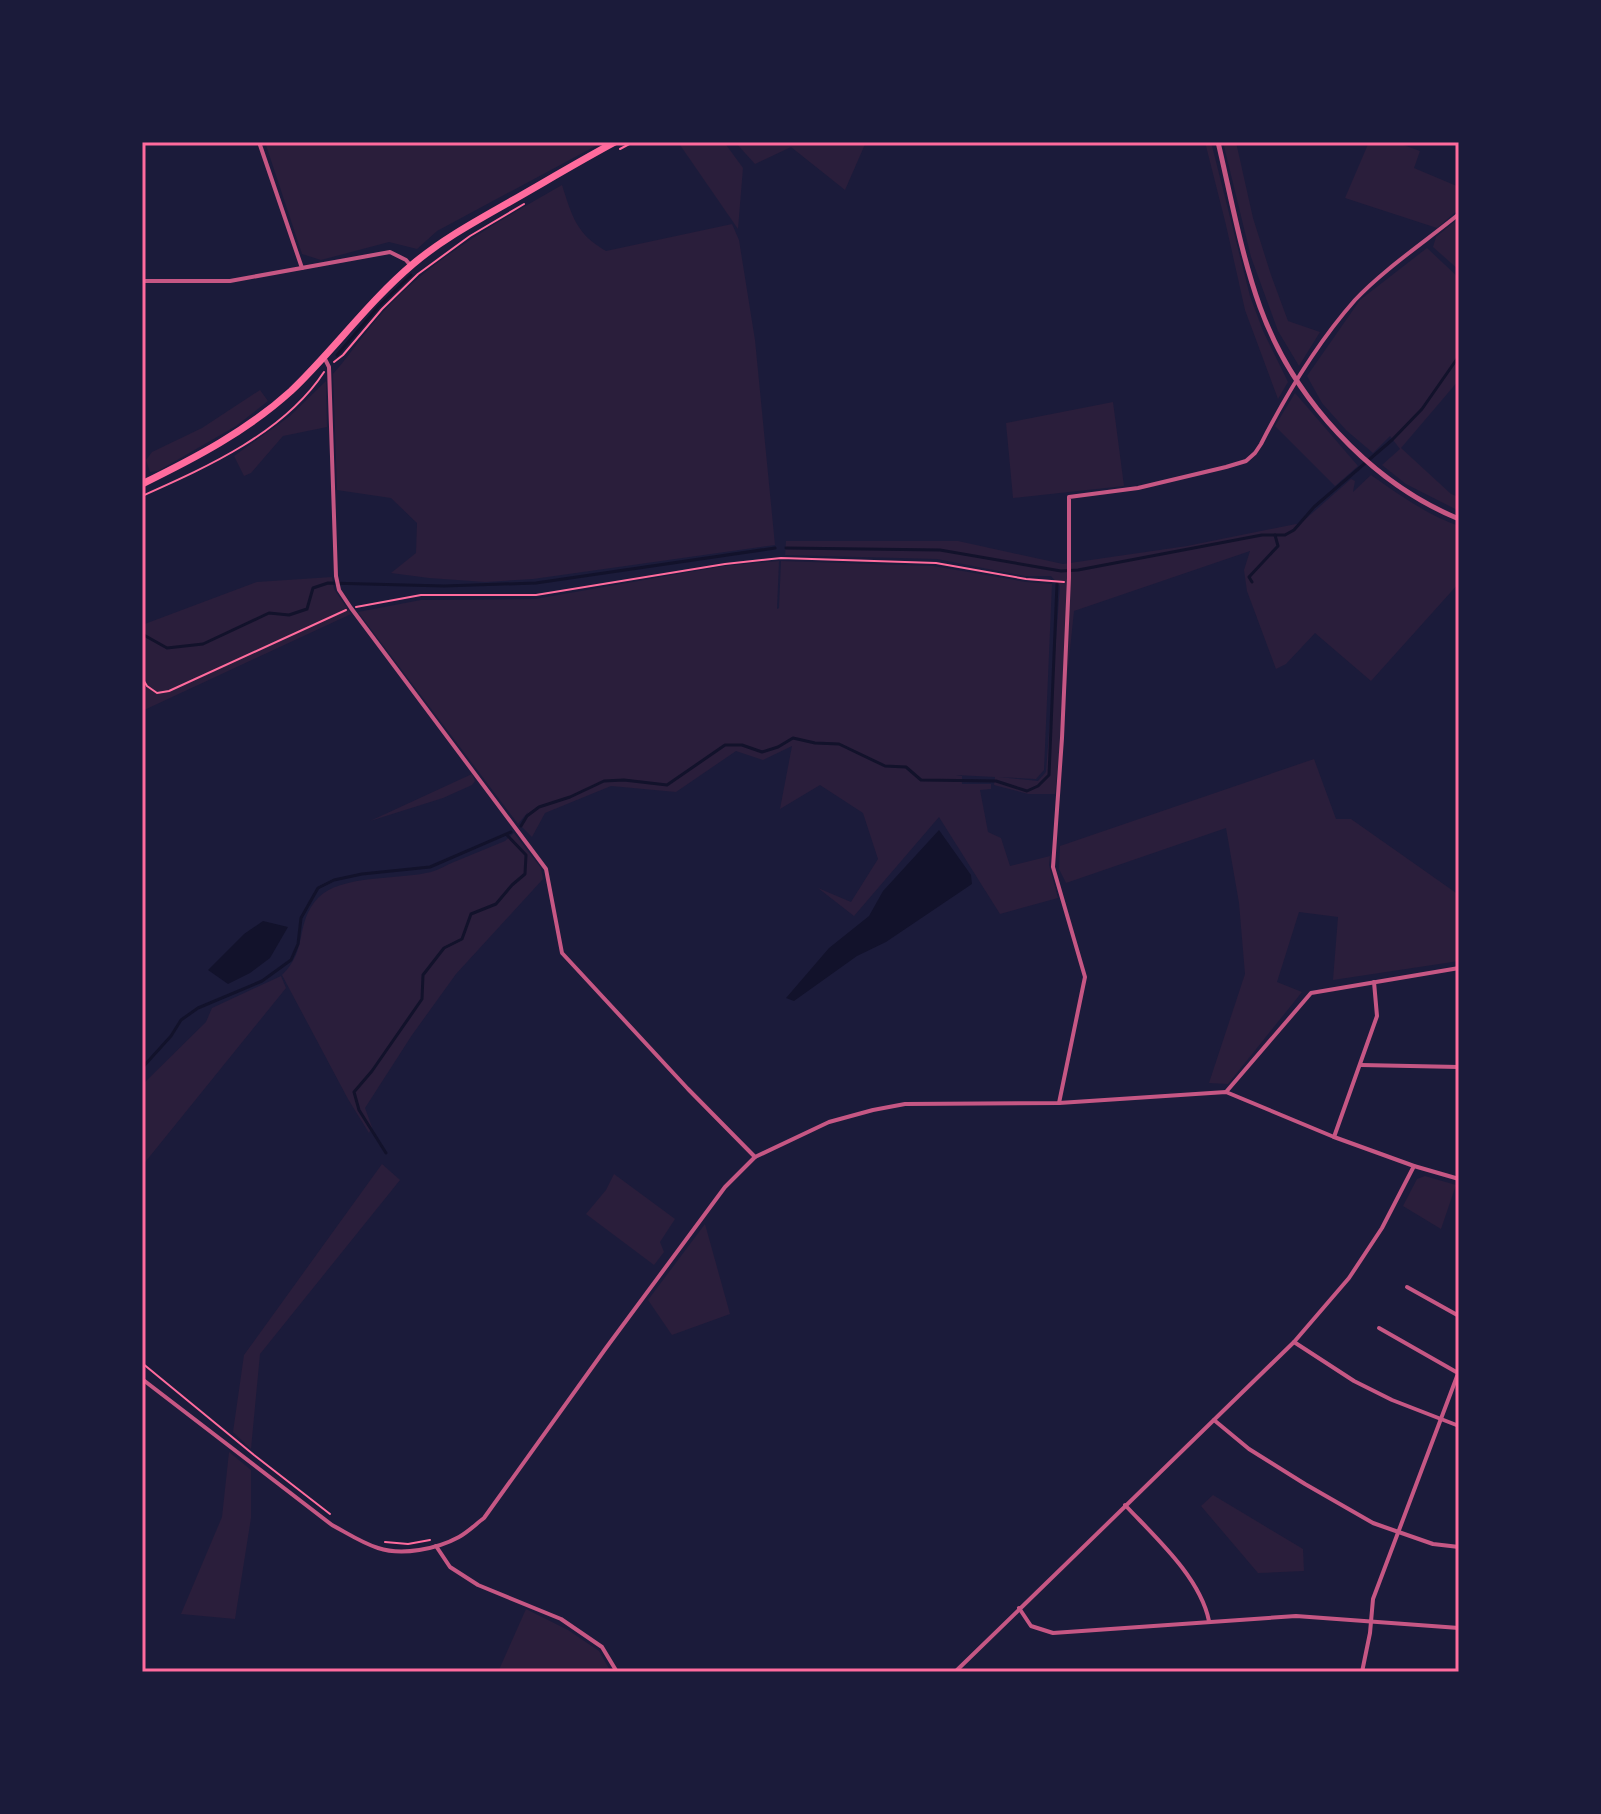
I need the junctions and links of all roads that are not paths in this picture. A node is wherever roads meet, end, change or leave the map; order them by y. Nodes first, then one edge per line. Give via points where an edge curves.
1 (259, 142) edge
2 (1218, 142) edge
3 (618, 145) edge
4 (1459, 214) edge
5 (411, 266) junction
6 (302, 268) junction
7 (142, 281) edge
8 (324, 357) junction
9 (142, 484) edge
10 (1459, 519) edge
11 (1459, 968) edge
12 (1374, 982) junction
13 (1361, 1065) junction
14 (1459, 1067) edge
15 (1226, 1092) junction
16 (1059, 1103) junction
17 (1334, 1137) junction
18 (755, 1157) junction
19 (1414, 1166) junction
20 (1459, 1179) edge
21 (1407, 1287) dead end
22 (1459, 1316) edge
23 (1379, 1328) dead end
24 (1294, 1342) junction
25 (1459, 1372) edge
26 (142, 1379) edge
27 (1214, 1420) junction
28 (1441, 1420) junction
29 (1459, 1426) edge
30 (1125, 1505) junction
31 (1397, 1532) junction
32 (436, 1546) junction
33 (1459, 1547) edge
34 (1019, 1608) junction
35 (1209, 1621) junction
36 (1371, 1621) junction
37 (1459, 1628) edge
38 (617, 1672) edge
39 (955, 1672) edge
40 (1362, 1672) edge

1 - 6 street
2 - 10 street via 1261,310 1306,393 1384,476
3 - 5 main road via 441,241
4 - 16 street via 1357,298 1302,371 1246,461 1138,488 1069,497 1053,867 1085,977
5 - 6 street via 390,252
5 - 8 main road
6 - 7 street via 230,281
8 - 9 main road via 259,419
8 - 18 street via 329,367 339,590 546,869 562,953
11 - 12 street
12 - 13 street via 1377,1016
12 - 15 street via 1311,993
13 - 14 street
13 - 17 street
15 - 16 street
15 - 17 street
16 - 18 street via 905,1104 829,1122
17 - 19 street
18 - 32 street via 725,1187 484,1518
19 - 20 street
19 - 24 street via 1349,1278
21 - 22 street
23 - 25 street
24 - 27 street
24 - 28 street via 1354,1381
25 - 28 street
26 - 32 street via 332,1525 381,1549
27 - 30 street
27 - 31 street via 1305,1484
28 - 29 street
28 - 31 street
30 - 34 street
30 - 35 street via 1182,1567
31 - 33 street
31 - 36 street via 1373,1599
32 - 38 street via 450,1567 478,1585 561,1619 602,1647
34 - 35 street via 1031,1626 1053,1633
34 - 39 street
35 - 36 street via 1296,1616
36 - 37 street
36 - 40 street

